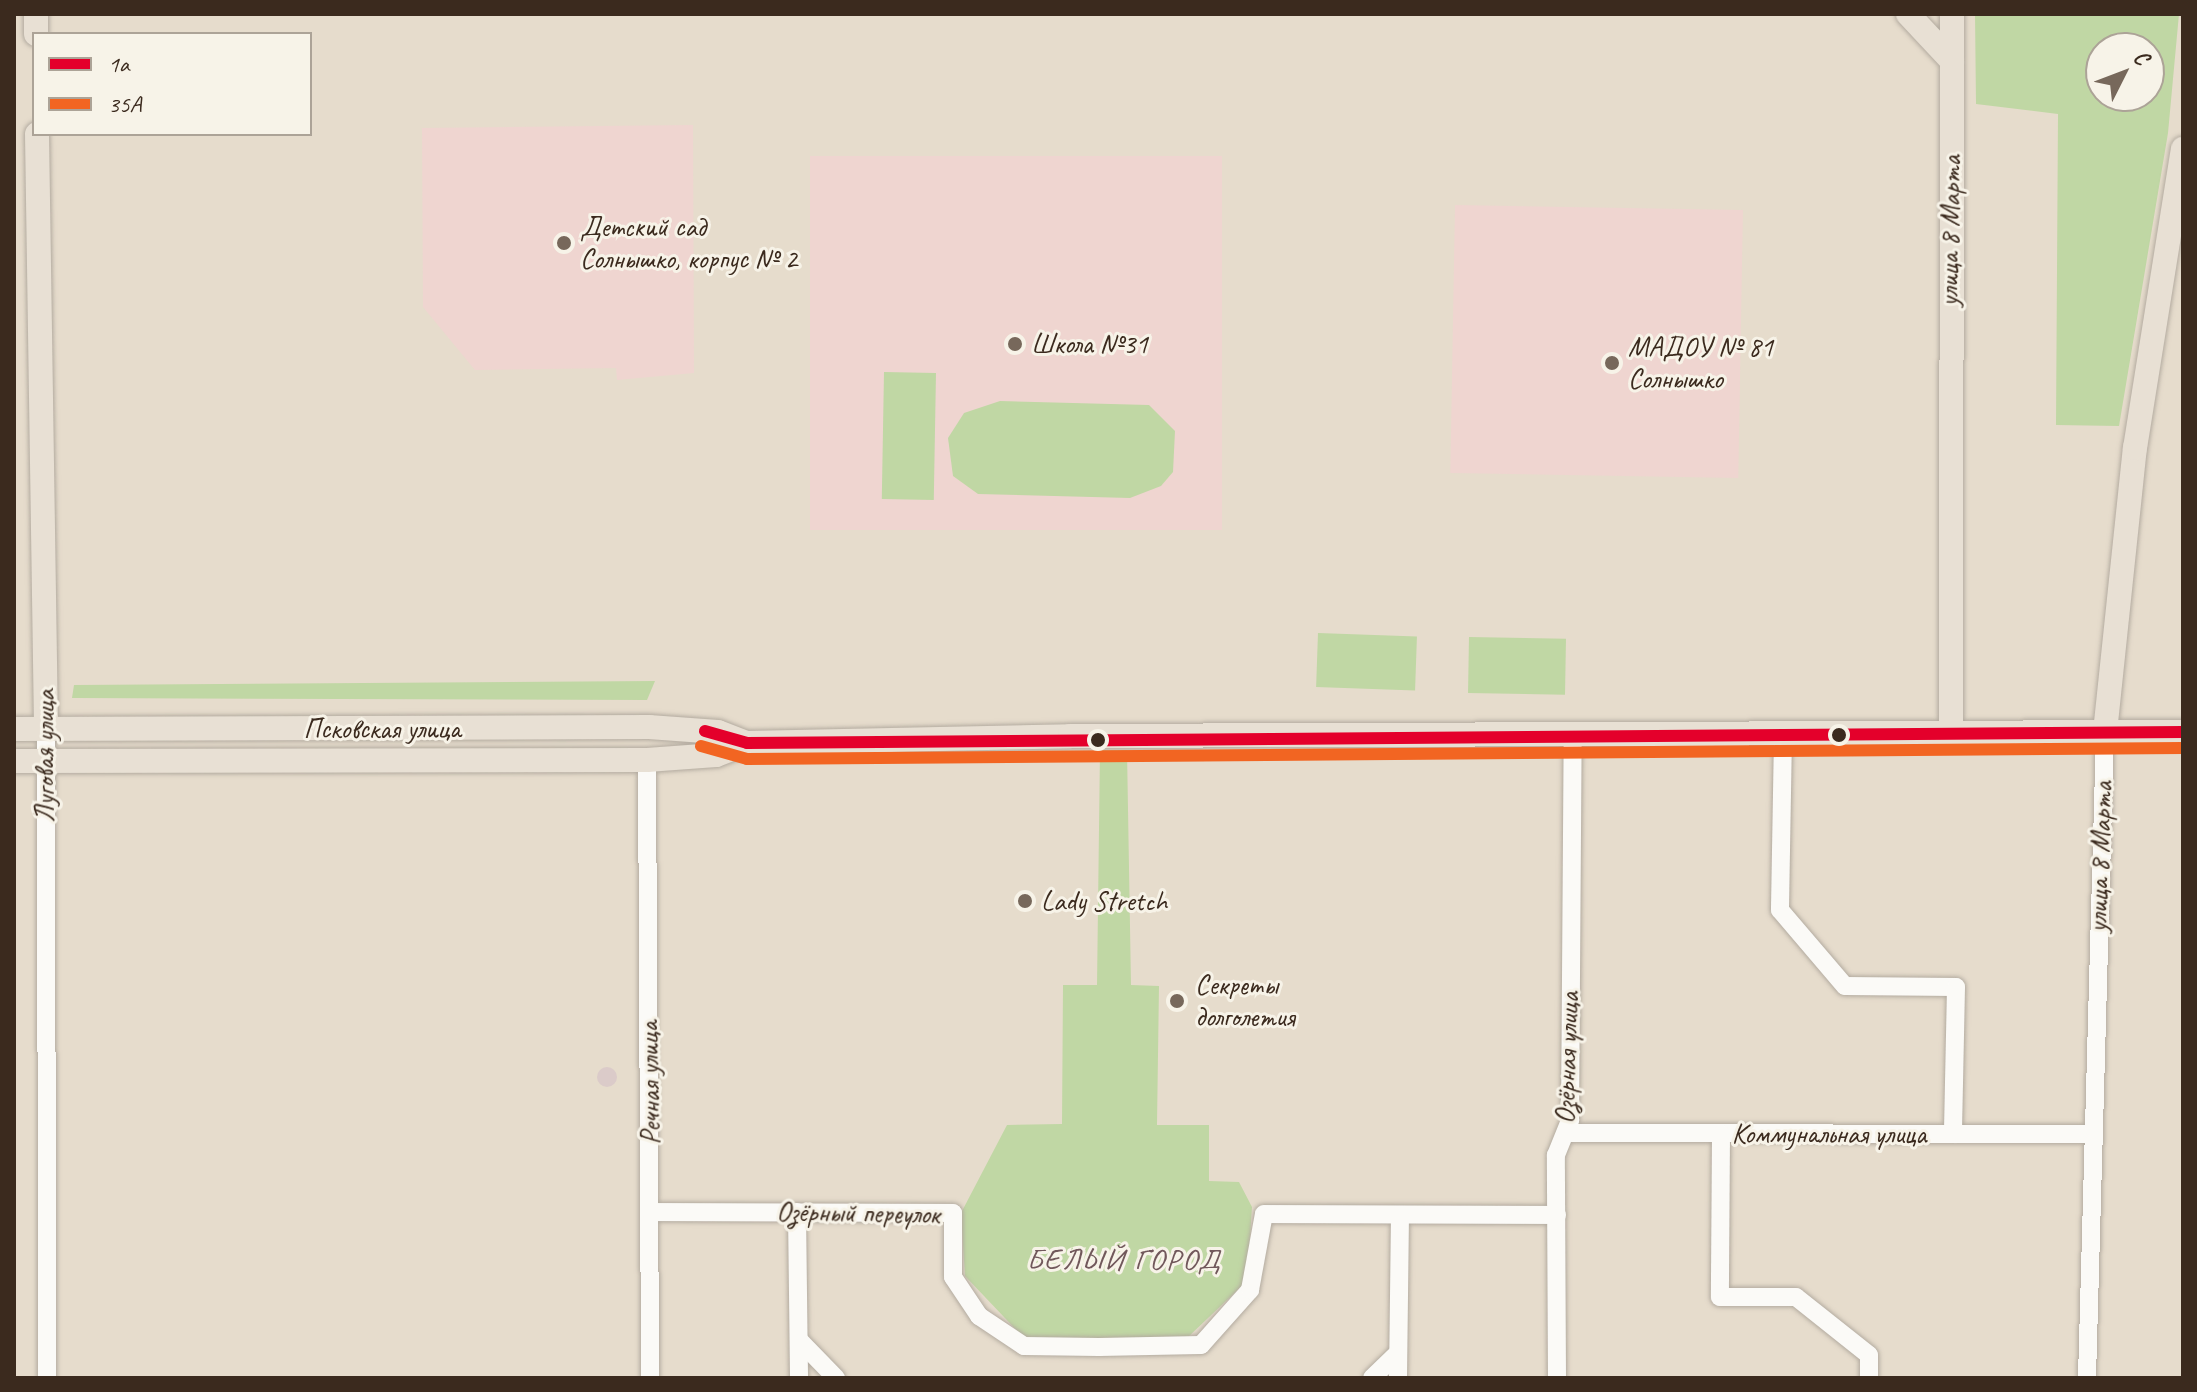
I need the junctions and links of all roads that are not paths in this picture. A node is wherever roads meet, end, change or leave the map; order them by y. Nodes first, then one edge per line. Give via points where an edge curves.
1 (1908, 14) edge
2 (1952, 14) edge
3 (1952, 61) junction
4 (37, 136) edge
5 (2183, 149) edge
6 (486, 728) junction
7 (14, 729) edge
8 (46, 729) junction
9 (2105, 732) junction
10 (2183, 732) edge
11 (1783, 736) junction
12 (1951, 736) junction
13 (1573, 737) junction
14 (747, 743) junction
15 (647, 760) junction
16 (14, 761) edge
17 (45, 761) junction
18 (483, 762) junction
19 (1566, 1133) junction
20 (1721, 1134) junction
21 (1953, 1134) junction
22 (2092, 1134) junction
23 (651, 1212) junction
24 (797, 1212) junction
25 (1400, 1215) junction
26 (1557, 1215) junction
27 (799, 1340) junction
28 (1398, 1353) junction
29 (47, 1378) edge
30 (650, 1378) edge
31 (799, 1378) edge
32 (836, 1378) edge
33 (1372, 1378) edge
34 (1398, 1378) edge
35 (1557, 1378) edge
36 (1869, 1378) edge
37 (2087, 1378) edge

1 - 3 main road
2 - 3 main road, улица 8 Марта
3 - 12 main road, улица 8 Марта
4 - 8 main road, Луговая улица
5 - 9 main road, улица 8 Марта via 2135,448
6 - 8 main road, Псковская улица
6 - 14 main road, Псковская улица via 649,727 718,732
6 - 18 main road via 470,742
7 - 8 main road, Псковская улица
8 - 17 street, Луговая улица
9 - 10 main road, Псковская улица
9 - 12 main road, Псковская улица
9 - 22 street, улица 8 Марта
11 - 12 main road, Псковская улица
11 - 13 main road, Псковская улица
11 - 21 street via 1780,910 1845,986 1956,987
13 - 14 main road, Псковская улица
13 - 19 street, Озёрная улица
14 - 15 main road, Псковская улица via 716,755
15 - 18 main road, Псковская улица
15 - 23 street, Речная улица
16 - 17 main road, Псковская улица
17 - 18 main road, Псковская улица
17 - 29 street, Луговая улица
19 - 20 street, Коммунальная улица
19 - 26 street, Озёрная улица via 1556,1155
20 - 21 street, Коммунальная улица
20 - 36 street via 1720,1297 1796,1297 1869,1355
21 - 22 street, Коммунальная улица
22 - 37 street, улица 8 Марта
23 - 24 street, Озёрный переулок
23 - 30 street, Речная улица
24 - 25 street, Озёрный переулок via 953,1213 953,1277 979,1316 1024,1346 1099,1347 1201,1345 1250,1290 1264,1214
24 - 27 street
25 - 26 street, Озёрный переулок
25 - 28 street
26 - 35 street, Озёрная улица
27 - 31 street
27 - 32 street
28 - 33 street
28 - 34 street

